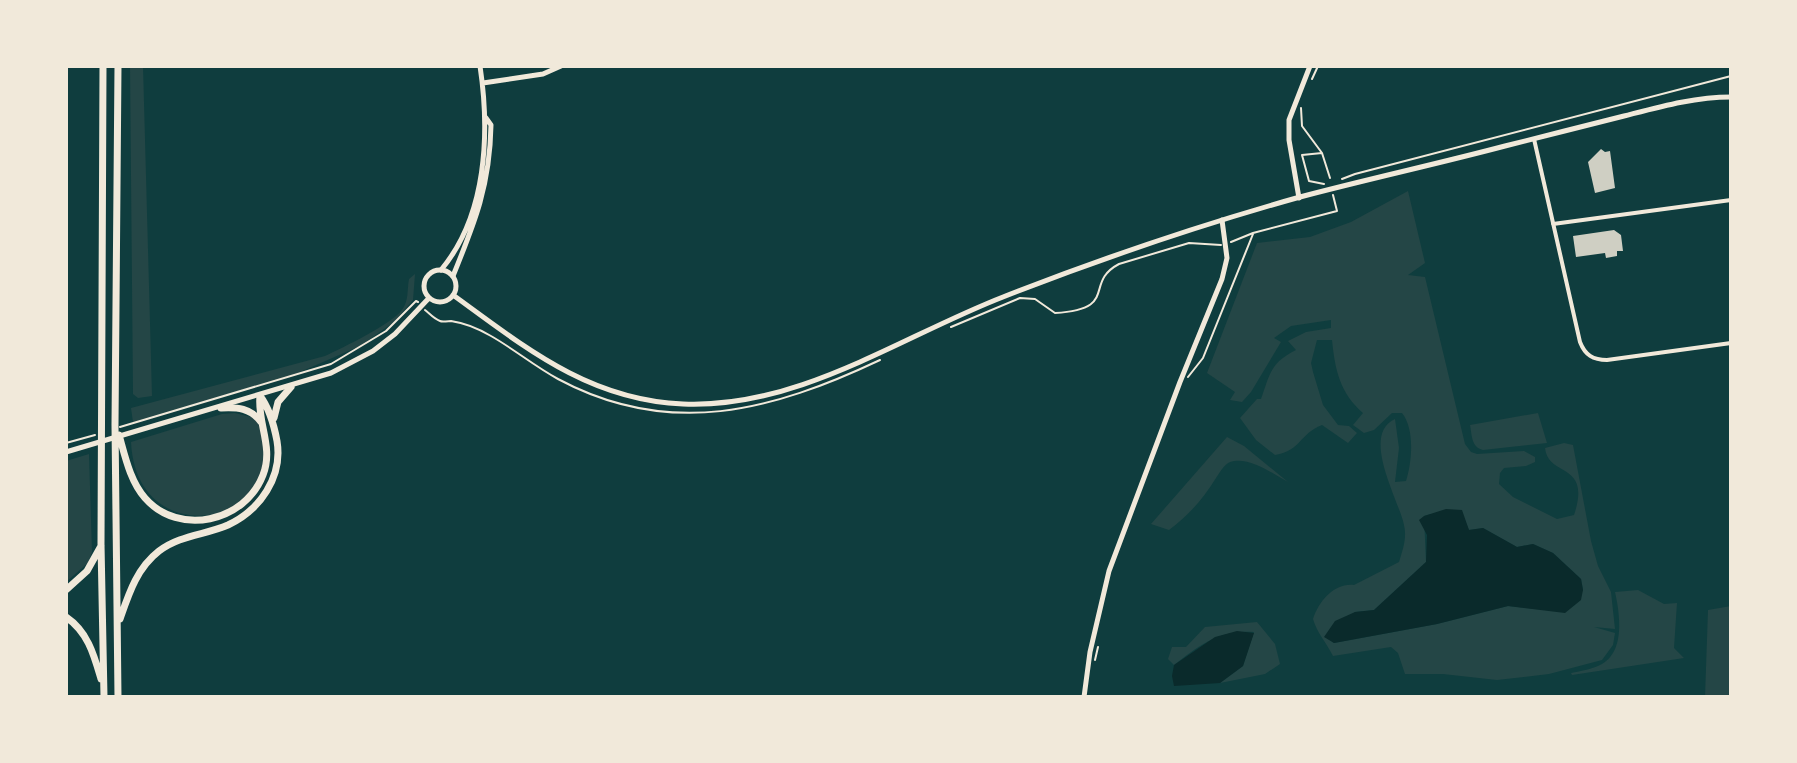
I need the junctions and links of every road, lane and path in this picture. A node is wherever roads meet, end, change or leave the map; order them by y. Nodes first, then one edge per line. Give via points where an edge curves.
1 (103, 66) edge
2 (118, 66) edge
3 (480, 66) edge
4 (561, 66) edge
5 (1310, 66) edge
6 (1318, 66) edge
7 (1731, 76) edge
8 (1312, 79) dead end
9 (483, 83) junction
10 (1731, 97) edge
11 (1303, 100) dead end
12 (1534, 139) junction
13 (1322, 153) junction
14 (1330, 178) dead end
15 (1333, 195) dead end
16 (1299, 198) junction
17 (1731, 200) edge
18 (477, 205) junction
19 (1222, 220) junction
20 (1553, 224) junction
21 (1253, 233) junction
22 (1227, 244) junction
23 (441, 270) junction
24 (453, 276) junction
25 (453, 295) junction
26 (429, 298) junction
27 (416, 301) dead end
28 (422, 307) junction
29 (952, 326) dead end
30 (1731, 343) edge
31 (888, 356) dead end
32 (1186, 383) dead end
33 (291, 387) junction
34 (260, 396) junction
35 (221, 408) junction
36 (145, 420) dead end
37 (115, 425) junction
38 (274, 425) junction
39 (264, 426) junction
40 (75, 440) dead end
41 (66, 443) edge
42 (66, 452) edge
43 (101, 544) junction
44 (66, 590) edge
45 (66, 617) edge
46 (118, 624) junction
47 (1100, 637) dead end
48 (1095, 665) dead end
49 (104, 695) edge
50 (118, 697) edge
51 (1084, 697) edge

1 - 43 highway
2 - 37 highway
3 - 9 main road
4 - 9 main road
5 - 16 main road via 1289,120
6 - 8 path
7 - 13 path via 1336,182 1309,181 1302,155
9 - 18 main road
10 - 12 main road via 1677,103
11 - 13 path via 1302,126
12 - 16 main road
12 - 20 street
13 - 14 path
15 - 21 path via 1337,211
16 - 19 main road
17 - 20 street
18 - 23 main road
18 - 24 main road
19 - 22 main road
19 - 25 main road via 996,300 803,383 701,404 635,397 576,377
20 - 30 street via 1580,342 1589,356 1607,360
21 - 22 path
21 - 32 path via 1203,358
22 - 29 path via 1189,243 1119,264 1109,269 1087,309 1055,313 1035,299 1020,298
22 - 51 main road via 1222,279 1109,571
23 - 24 main road
23 - 26 main road via 426,278
24 - 25 main road
25 - 26 main road via 441,302
26 - 28 main road
27 - 36 path via 386,331 331,364
28 - 31 path via 441,322 479,329 560,380 653,411 717,413 755,407 829,383
28 - 33 main road via 358,361
33 - 34 main road
33 - 38 highway via 278,402
34 - 35 main road
34 - 38 highway
34 - 39 highway
35 - 39 highway via 248,411
35 - 42 main road
37 - 39 highway via 145,498 171,516 196,521 224,515 250,497 266,464
37 - 46 highway
38 - 46 highway via 279,453 265,494 237,519 184,537 148,561
40 - 41 path
43 - 44 highway via 87,571
43 - 49 highway
45 - 49 highway via 89,643
46 - 50 highway
47 - 48 path

